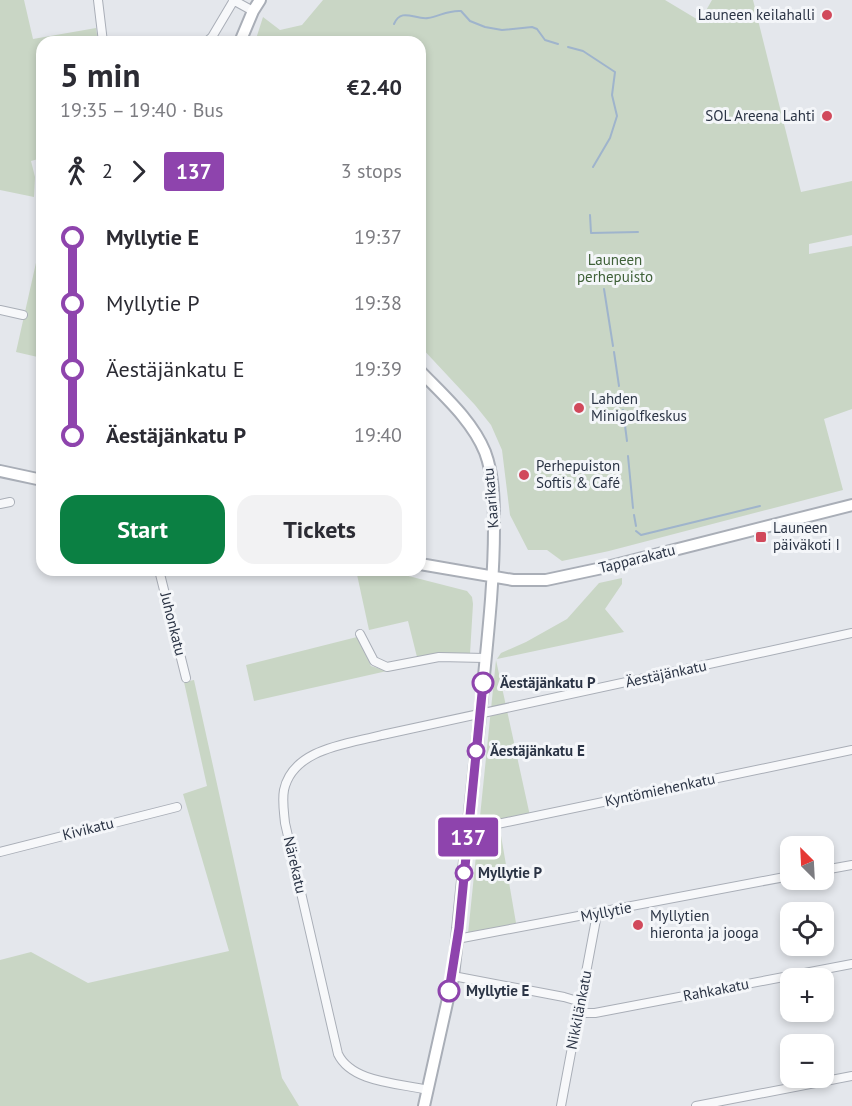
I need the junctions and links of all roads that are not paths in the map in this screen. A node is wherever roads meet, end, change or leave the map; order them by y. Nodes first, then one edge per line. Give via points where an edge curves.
1 (98, 0) edge
2 (233, 0) edge
3 (260, 0) edge
4 (253, 11) junction
5 (101, 36) edge
6 (213, 36) edge
7 (243, 36) edge
8 (0, 309) edge
9 (23, 315) dead end
10 (426, 378) edge
11 (0, 471) edge
12 (36, 479) edge
13 (10, 502) dead end
14 (0, 504) edge
15 (852, 505) edge
16 (426, 565) edge
17 (160, 576) edge
18 (492, 577) junction
19 (852, 633) edge
20 (360, 634) dead end
21 (486, 658) junction
22 (186, 678) dead end
23 (480, 715) junction
24 (852, 750) edge
25 (177, 807) dead end
26 (469, 830) junction
27 (0, 852) edge
28 (852, 864) edge
29 (834, 868) edge
30 (780, 878) edge
31 (597, 914) junction
32 (457, 939) junction
33 (852, 964) edge
34 (453, 976) junction
35 (581, 1002) junction
36 (579, 1012) junction
37 (852, 1076) edge
38 (428, 1090) junction
39 (424, 1106) edge
40 (561, 1106) edge
41 (696, 1106) edge

1 - 5 street
2 - 4 street
2 - 6 street
3 - 4 street
4 - 7 street
8 - 9 street
10 - 18 street, Kaarikatu via 468,423 485,452 494,494
11 - 12 street
13 - 14 street
15 - 18 street, Tapparakatu via 546,580
16 - 18 street, Tapparakatu
17 - 22 street, Juhonkatu
18 - 21 street, Kaarikatu
19 - 23 street, Äestäjänkatu
20 - 21 street via 374,661 387,667 439,657
21 - 23 street, Kaarikatu
23 - 26 street, Kaarikatu
23 - 38 street, Närekatu via 320,751 291,774 283,802 342,1061 360,1076
24 - 26 street, Kyntömiehenkatu
25 - 27 street, Kivikatu
26 - 32 street, Kaarikatu
28 - 29 street
30 - 31 street, Myllytie
31 - 32 street, Myllytie
31 - 35 street, Nikkilänkatu
32 - 34 street, Kaarikatu
33 - 36 street, Rahkakatu via 595,1013
34 - 35 street
34 - 38 street, Kaarikatu
35 - 36 street, Nikkilänkatu
36 - 40 street, Nikkilänkatu
37 - 41 street
38 - 39 street, Kaarikatu

